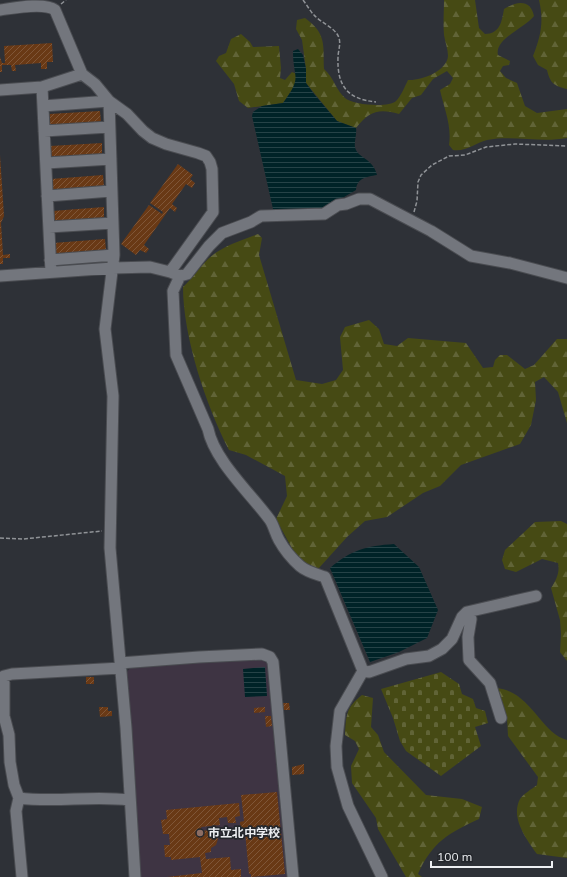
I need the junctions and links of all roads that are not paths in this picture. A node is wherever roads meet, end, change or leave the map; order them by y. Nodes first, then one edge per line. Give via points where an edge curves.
1 (0, 10) edge
2 (82, 74) junction
3 (42, 87) junction
4 (0, 90) edge
5 (109, 101) junction
6 (43, 106) junction
7 (109, 127) junction
8 (44, 131) junction
9 (110, 159) junction
10 (46, 163) junction
11 (111, 191) junction
12 (47, 196) junction
13 (113, 223) junction
14 (49, 227) junction
15 (114, 255) junction
16 (50, 260) junction
17 (113, 268) junction
18 (51, 272) junction
19 (175, 274) junction
20 (0, 276) edge
21 (567, 278) edge
22 (536, 596) dead end
23 (467, 612) junction
24 (120, 666) junction
25 (362, 671) junction
26 (501, 718) dead end
27 (19, 798) junction
28 (129, 800) junction
29 (22, 877) edge
30 (135, 877) edge
31 (293, 877) edge
32 (382, 877) edge

1 - 2 street via 44,6 53,9
2 - 3 street
2 - 5 street via 95,84
3 - 4 street
3 - 6 street
5 - 6 street
5 - 7 street
5 - 19 street via 152,138 206,156 210,162 213,212
6 - 8 street
7 - 8 street
7 - 9 street
8 - 10 street
9 - 10 street
9 - 11 street
10 - 12 street
11 - 12 street
11 - 13 street
12 - 14 street
13 - 14 street
13 - 15 street
14 - 16 street
15 - 16 street
15 - 17 street
16 - 18 street
17 - 18 street
17 - 19 street via 150,267
17 - 24 street via 105,329 113,396 110,530
18 - 20 street
19 - 21 street via 187,274 222,233 261,216 324,214 338,204 364,198 409,218 471,256
19 - 25 street via 173,292 176,355 208,429 210,440 237,480 271,522 290,556 310,572 325,577
22 - 23 street
23 - 25 street via 452,639 442,649 429,656 406,659 369,672
23 - 26 street via 471,618 468,637 469,660 490,683
24 - 27 street via 4,676 4,716 9,735 14,786
24 - 28 street
24 - 31 street via 262,654 270,657 273,662
25 - 32 street via 340,710 336,746 337,767 348,806
27 - 28 street via 42,801 111,798
27 - 29 street via 16,812
28 - 30 street

